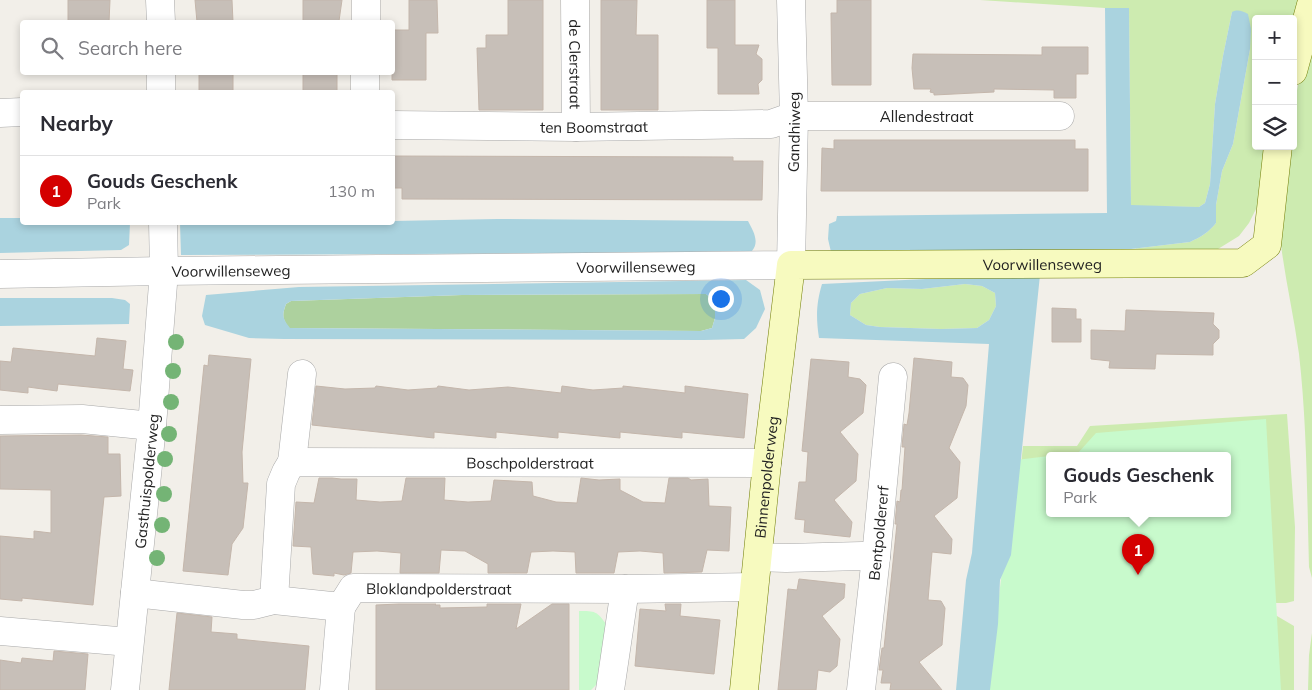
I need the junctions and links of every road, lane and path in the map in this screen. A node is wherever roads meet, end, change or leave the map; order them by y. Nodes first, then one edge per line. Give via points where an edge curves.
1 (160, 0) edge
2 (366, 0) edge
3 (575, 0) edge
4 (791, 0) edge
5 (1312, 1) edge
6 (161, 20) edge
7 (366, 20) edge
8 (1296, 60) edge
9 (161, 75) edge
10 (365, 75) edge
11 (160, 90) edge
12 (365, 90) edge
13 (20, 112) edge
14 (0, 113) edge
15 (794, 116) junction
16 (1060, 116) dead end
17 (395, 125) edge
18 (576, 126) junction
19 (1278, 150) edge
20 (163, 225) edge
21 (791, 265) junction
22 (164, 271) junction
23 (0, 274) edge
24 (302, 374) dead end
25 (893, 377) dead end
26 (0, 420) edge
27 (152, 426) junction
28 (292, 462) junction
29 (767, 463) junction
30 (758, 556) junction
31 (876, 558) junction
32 (754, 587) junction
33 (625, 589) junction
34 (135, 593) junction
35 (274, 600) junction
36 (341, 607) junction
37 (0, 631) edge
38 (129, 642) junction
39 (125, 690) edge
40 (334, 690) edge
41 (610, 690) edge
42 (744, 690) edge
43 (861, 690) edge

1 - 6 street
2 - 7 street
3 - 18 street, de Clerstraat
4 - 15 street, Gandhiweg
5 - 8 street
9 - 11 street
10 - 12 street
13 - 14 street
15 - 16 street, Allendestraat
15 - 18 street, ten Boomstraat via 771,124
15 - 21 street, Gandhiweg
17 - 18 street, ten Boomstraat
19 - 21 street, Voorwillenseweg via 1268,245 1243,262
20 - 22 street, Gasthuispolderweg
21 - 22 street, Voorwillenseweg
21 - 29 street, Binnenpolderweg
22 - 23 street, Voorwillenseweg
22 - 27 street, Gasthuispolderweg
24 - 28 street
25 - 31 street, Bentpoldererf
26 - 27 street via 82,419
27 - 34 street, Gasthuispolderweg
28 - 29 street, Boschpolderstraat
28 - 35 street via 281,484
29 - 30 street, Binnenpolderweg
30 - 31 street
30 - 32 street, Binnenpolderweg
31 - 43 street, Bentpoldererf
32 - 33 street, Bloklandpolderstraat
32 - 42 street, Binnenpolderweg
33 - 36 street, Bloklandpolderstraat via 353,588
33 - 41 street
34 - 35 street via 243,605
34 - 38 street, Gasthuispolderweg
35 - 36 street
36 - 40 street
37 - 38 street
38 - 39 street, Gasthuispolderweg

